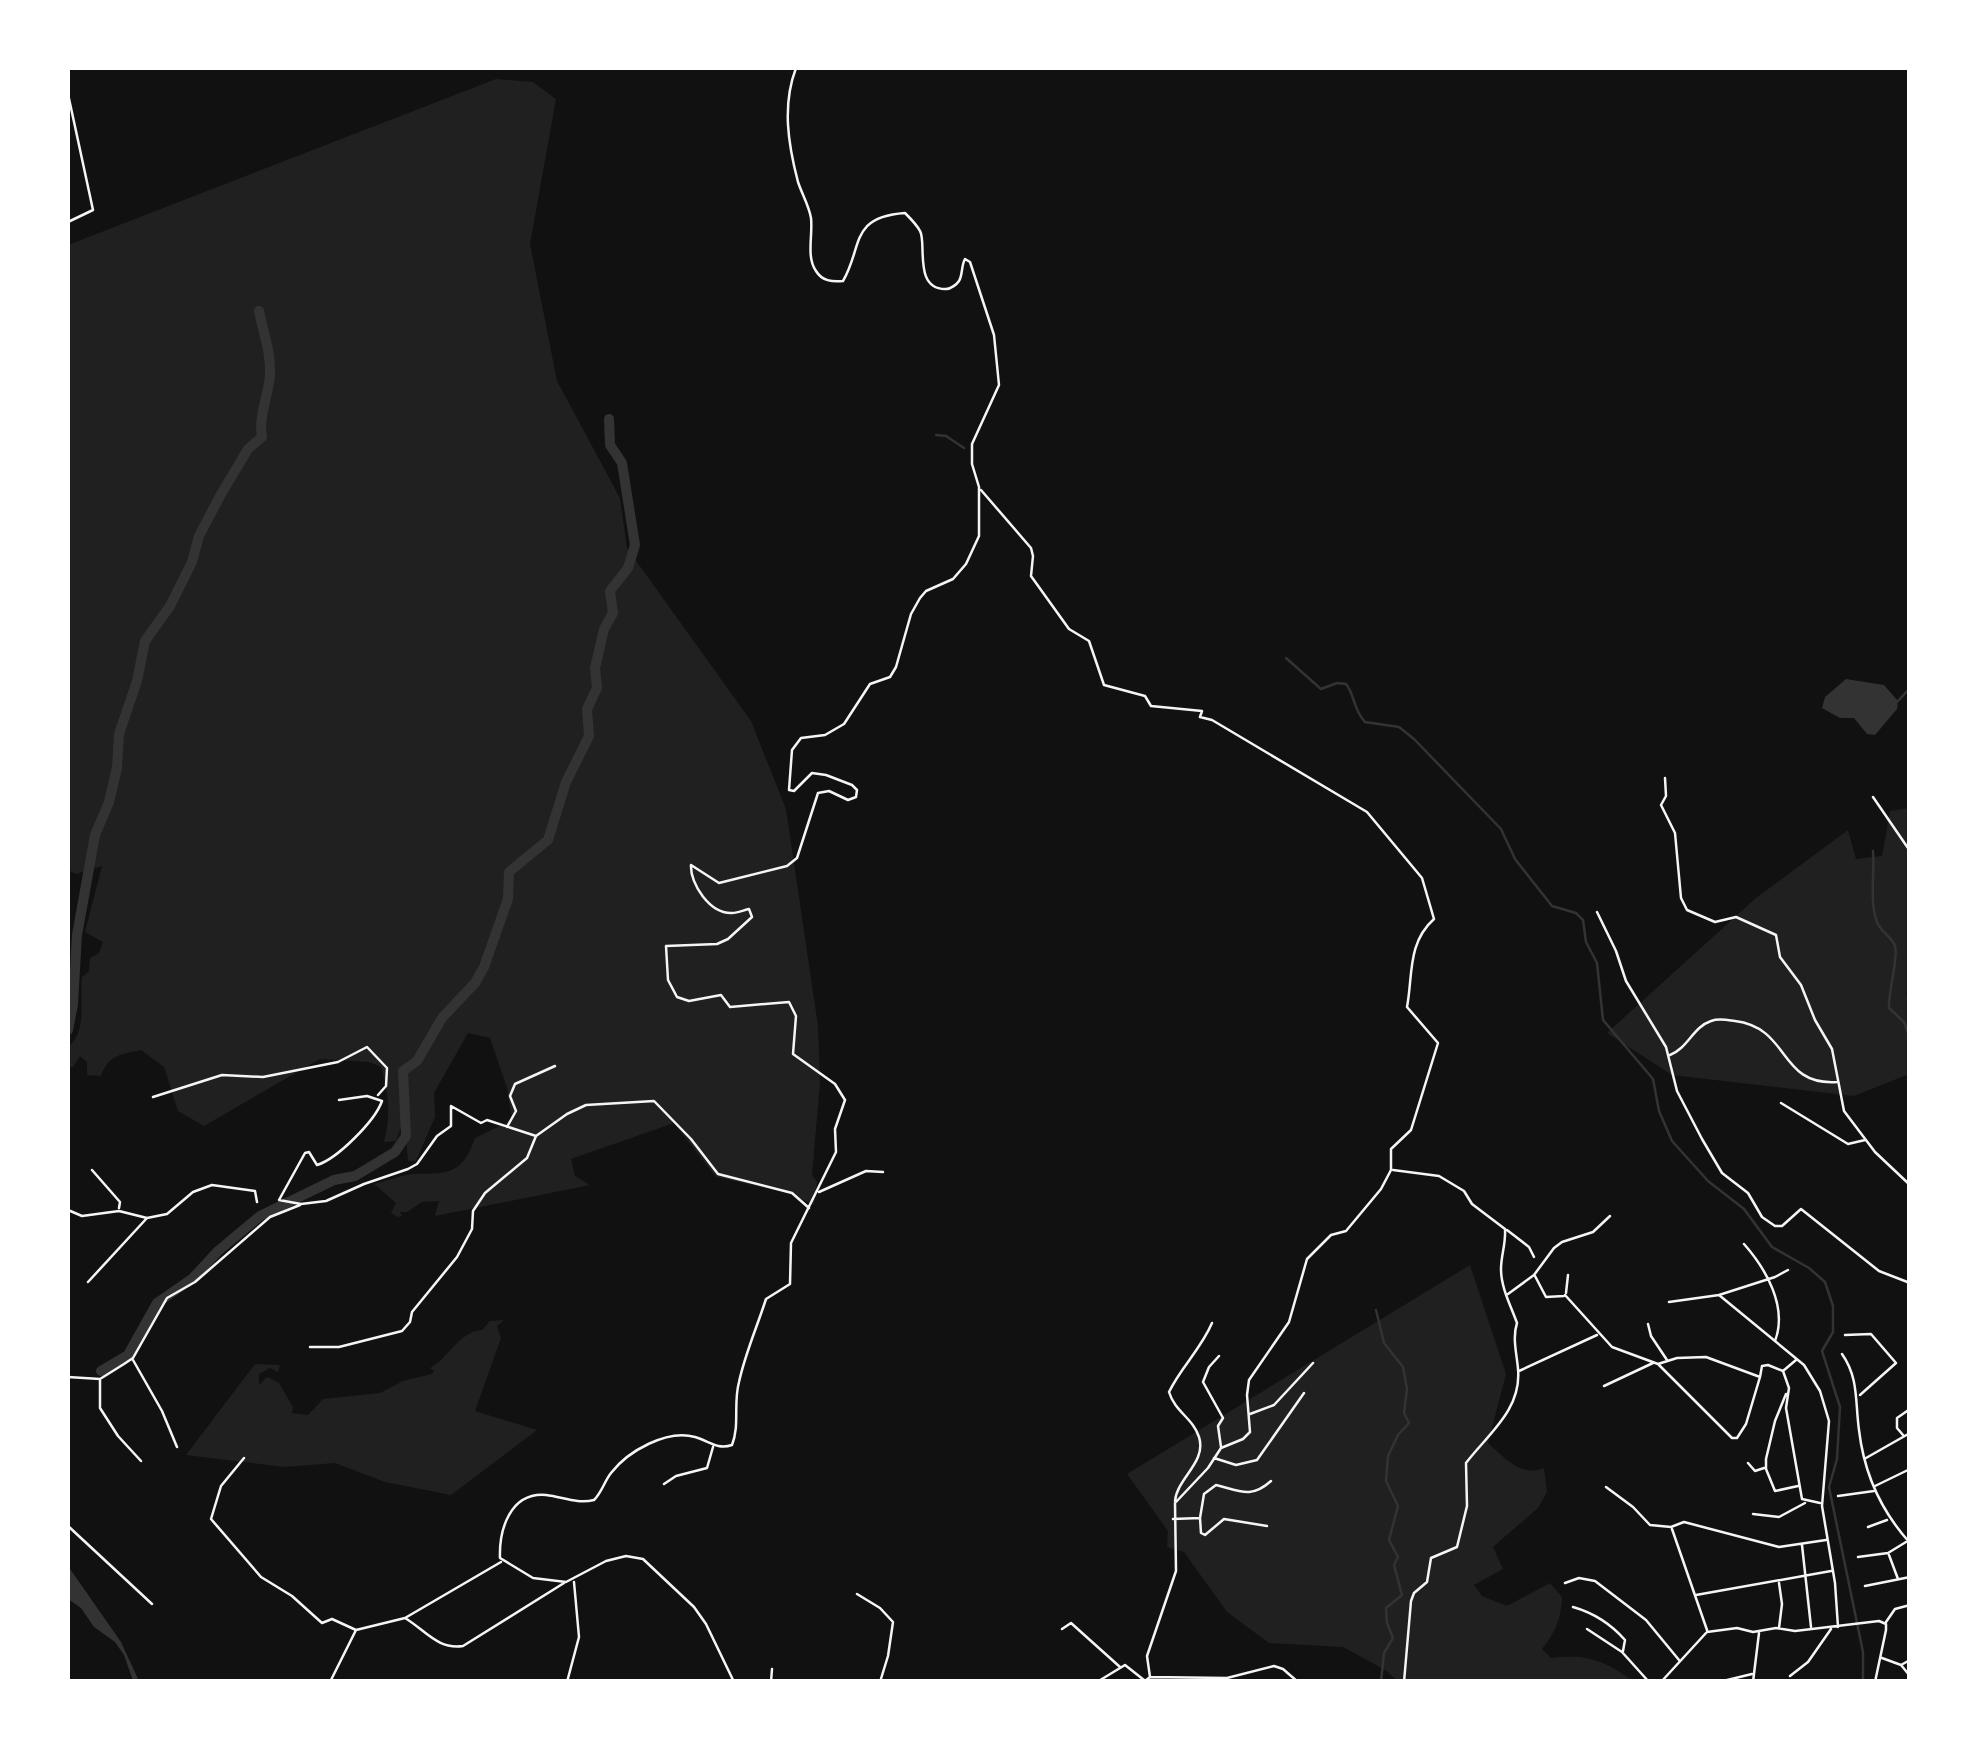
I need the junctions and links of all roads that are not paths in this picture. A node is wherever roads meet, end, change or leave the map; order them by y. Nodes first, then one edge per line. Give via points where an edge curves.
1 (796, 68) edge
2 (68, 94) edge
3 (68, 222) edge
4 (979, 488) junction
5 (1665, 778) dead end
6 (1873, 797) dead end
7 (1910, 851) edge
8 (1597, 912) dead end
9 (1667, 1056) junction
10 (554, 1066) dead end
11 (1838, 1082) junction
12 (377, 1097) junction
13 (153, 1098) dead end
14 (340, 1100) dead end
15 (1781, 1103) dead end
16 (506, 1128) junction
17 (536, 1136) junction
18 (1866, 1139) junction
19 (92, 1170) dead end
20 (1391, 1170) junction
21 (883, 1172) dead end
22 (1910, 1185) edge
23 (817, 1192) junction
24 (257, 1202) dead end
25 (301, 1204) junction
26 (810, 1209) junction
27 (68, 1210) edge
28 (119, 1211) junction
29 (1610, 1216) dead end
30 (147, 1218) junction
31 (1505, 1229) junction
32 (1744, 1244) dead end
33 (1534, 1257) dead end
34 (1788, 1270) dead end
35 (1534, 1275) junction
36 (1568, 1275) dead end
37 (1768, 1280) junction
38 (88, 1282) dead end
39 (1910, 1282) edge
40 (1719, 1294) junction
41 (1507, 1295) junction
42 (1565, 1295) junction
43 (1669, 1302) dead end
44 (1212, 1324) dead end
45 (1648, 1324) dead end
46 (1598, 1335) junction
47 (1845, 1336) dead end
48 (1775, 1341) junction
49 (310, 1347) dead end
50 (1842, 1354) dead end
51 (1218, 1356) dead end
52 (133, 1358) junction
53 (1798, 1360) junction
54 (1668, 1362) junction
55 (1313, 1363) dead end
56 (1655, 1364) junction
57 (1784, 1370) junction
58 (1518, 1372) junction
59 (68, 1376) edge
60 (1760, 1377) junction
61 (100, 1379) junction
62 (1604, 1386) dead end
63 (1304, 1393) dead end
64 (1788, 1393) junction
65 (1858, 1395) junction
66 (1910, 1409) edge
67 (1249, 1414) junction
68 (1910, 1433) edge
69 (1904, 1436) junction
70 (713, 1445) junction
71 (177, 1448) dead end
72 (1221, 1448) junction
73 (244, 1458) dead end
74 (1214, 1458) junction
75 (1864, 1459) junction
76 (141, 1461) dead end
77 (1748, 1462) dead end
78 (1766, 1467) junction
79 (1910, 1470) edge
80 (1271, 1481) dead end
81 (664, 1484) dead end
82 (1800, 1486) junction
83 (1606, 1487) dead end
84 (1874, 1488) junction
85 (1838, 1496) dead end
86 (1806, 1502) junction
87 (1175, 1503) junction
88 (1822, 1503) junction
89 (1753, 1514) dead end
90 (1200, 1518) junction
91 (1888, 1519) junction
92 (1173, 1520) junction
93 (68, 1526) edge
94 (1267, 1526) dead end
95 (1671, 1527) junction
96 (1868, 1527) dead end
97 (1828, 1540) junction
98 (1908, 1542) edge
99 (1802, 1544) junction
100 (1888, 1553) junction
101 (1858, 1557) dead end
102 (503, 1561) junction
103 (1833, 1571) junction
104 (1805, 1573) junction
105 (1910, 1576) edge
106 (1898, 1579) junction
107 (574, 1580) junction
108 (1779, 1581) junction
109 (566, 1582) junction
110 (1565, 1584) dead end
111 (1865, 1586) dead end
112 (857, 1594) dead end
113 (1696, 1594) junction
114 (152, 1604) dead end
115 (1910, 1605) edge
116 (1573, 1606) dead end
117 (405, 1618) junction
118 (1886, 1624) junction
119 (1835, 1627) junction
120 (1588, 1628) dead end
121 (1779, 1628) junction
122 (356, 1630) junction
123 (1760, 1630) junction
124 (1811, 1630) junction
125 (1707, 1632) junction
126 (1069, 1634) dead end
127 (1622, 1652) junction
128 (1881, 1657) junction
129 (1679, 1660) junction
130 (1910, 1660) edge
131 (1901, 1665) junction
132 (1120, 1667) junction
133 (772, 1670) dead end
134 (1754, 1674) junction
135 (1790, 1676) dead end
136 (1150, 1677) junction
137 (1908, 1679) edge
138 (330, 1682) edge
139 (567, 1682) edge
140 (734, 1682) edge
141 (772, 1682) edge
142 (880, 1682) edge
143 (1097, 1682) edge
144 (1298, 1682) edge
145 (1404, 1682) edge
146 (1649, 1682) edge
147 (1661, 1682) edge
148 (1718, 1682) edge
149 (1753, 1682) edge
150 (1875, 1682) edge

1 - 4 street via 787,106 789,138 820,276 843,281 863,230 894,214 905,213 920,230 922,268 935,286 956,285 961,264 970,262 994,335 998,385 972,444
2 - 3 street via 93,210
4 - 20 street via 1031,548 1030,576 1069,629 1089,641 1104,686 1145,696 1151,706 1202,712 1200,717 1367,812 1422,878 1434,920 1423,929 1409,973 1407,1008 1438,1043 1410,1130 1391,1150
4 - 23 street via 979,536 966,564 920,598 890,677 870,684 844,724 801,738 792,750 788,790 812,773 852,785 856,797 818,792 797,858 787,866 719,883 691,865 694,886 717,910 750,909 752,917 717,944 671,944 665,951 678,997 721,995 730,1007 789,1002 796,1016 796,1060 835,1084 844,1100 836,1152
5 - 11 street via 1661,806 1675,833 1687,910 1715,922 1736,917 1776,935 1780,957 1832,1049
6 - 7 street
8 - 9 street
9 - 11 street via 1707,1022 1742,1022 1765,1030 1808,1078
9 - 39 street via 1683,1104 1722,1173 1748,1193 1762,1217 1782,1226 1801,1209 1879,1270
10 - 16 street via 514,1084 516,1111
11 - 18 street via 1844,1110
12 - 13 street via 388,1075 367,1048 338,1062 263,1076 222,1075
12 - 14 street
12 - 25 street via 378,1110 342,1150 317,1166 305,1152 279,1200
15 - 18 street via 1848,1144
16 - 17 street
16 - 25 street via 480,1123 451,1106 451,1126 417,1164 326,1202
17 - 26 street via 586,1105 654,1102 718,1174 792,1193
17 - 49 street via 527,1158 485,1193 456,1257 402,1331
18 - 22 street
19 - 28 street via 120,1202
20 - 31 street via 1439,1176
20 - 67 street via 1346,1232 1331,1235 1307,1259 1289,1322 1249,1380
21 - 23 street via 866,1171
23 - 26 street
24 - 30 street via 256,1191 212,1184 167,1214
25 - 52 street via 270,1217 167,1298
26 - 70 street via 791,1244 790,1284 766,1299 738,1382 737,1433 732,1445
27 - 28 street via 82,1216
28 - 30 street
29 - 35 street via 1593,1232 1554,1248
30 - 38 street
31 - 33 street
31 - 41 street via 1501,1265
32 - 37 street
34 - 37 street
35 - 41 street
35 - 42 street via 1546,1297
36 - 42 street
37 - 40 street
37 - 48 street via 1779,1316
40 - 43 street
40 - 48 street
41 - 58 street via 1517,1324
42 - 46 street
44 - 87 street via 1170,1392 1200,1440
45 - 54 street
46 - 56 street
46 - 58 street
47 - 65 street via 1871,1334 1896,1363
48 - 53 street
50 - 65 street
51 - 72 street via 1203,1382 1223,1418
52 - 61 street
52 - 71 street
53 - 57 street
53 - 88 street via 1812,1374 1829,1422
54 - 56 street
54 - 60 street via 1706,1357
55 - 67 street via 1274,1405
56 - 60 street via 1732,1438 1746,1424
56 - 62 street
57 - 60 street via 1768,1364
57 - 64 street
58 - 145 street via 1504,1420 1466,1463 1467,1506 1456,1547 1431,1558 1427,1582 1414,1593
59 - 61 street
61 - 76 street via 100,1408
63 - 74 street via 1258,1460 1236,1465
64 - 78 street
64 - 82 street
65 - 75 street
66 - 69 street via 1896,1424
67 - 72 street via 1247,1437
68 - 69 street
69 - 75 street
70 - 81 street via 707,1468
70 - 102 street via 680,1434 658,1440 610,1473 594,1500 534,1496 510,1511 500,1535
72 - 74 street
73 - 122 street via 217,1495 215,1526 262,1577 313,1617
74 - 87 street
75 - 84 street
77 - 78 street via 1755,1471
78 - 82 street via 1775,1491
79 - 84 street
80 - 90 street via 1244,1494 1216,1485 1204,1494
82 - 86 street
83 - 95 street via 1650,1525
84 - 85 street
84 - 91 street
86 - 88 street
86 - 89 street via 1779,1517
87 - 92 street
88 - 97 street
90 - 92 street
90 - 94 street via 1202,1534 1228,1518
91 - 96 street
91 - 98 street
92 - 136 street via 1176,1571 1147,1656
93 - 114 street
95 - 99 street via 1684,1522 1779,1547
95 - 113 street
97 - 99 street
97 - 103 street
98 - 100 street
99 - 104 street
100 - 101 street
100 - 106 street
102 - 109 street via 533,1578
102 - 117 street
103 - 104 street
103 - 119 street
104 - 108 street
104 - 124 street
105 - 106 street
106 - 111 street
107 - 109 street
107 - 139 street via 579,1637
107 - 140 street via 606,1561 643,1559 694,1606
108 - 113 street
108 - 121 street
109 - 117 street via 463,1646 428,1637
110 - 129 street via 1594,1581 1650,1623
112 - 142 street via 893,1622
113 - 125 street
115 - 118 street via 1896,1609
116 - 127 street via 1614,1628 1626,1641
117 - 122 street
118 - 119 street
118 - 128 street
119 - 124 street
119 - 135 street
120 - 127 street
121 - 123 street
121 - 124 street
122 - 138 street
123 - 125 street
123 - 134 street
125 - 129 street
126 - 132 street via 1062,1629 1070,1623
127 - 146 street
128 - 131 street
128 - 150 street
129 - 147 street
130 - 131 street
131 - 137 street
132 - 136 street via 1127,1665 1145,1682
132 - 143 street
133 - 141 street
134 - 148 street
134 - 149 street
136 - 144 street via 1227,1678 1274,1666

